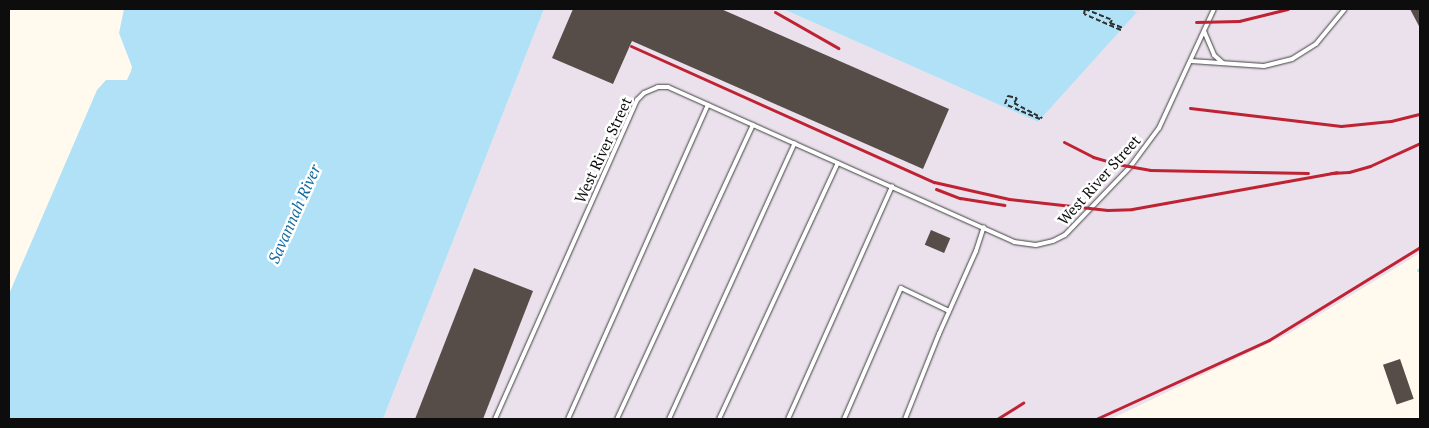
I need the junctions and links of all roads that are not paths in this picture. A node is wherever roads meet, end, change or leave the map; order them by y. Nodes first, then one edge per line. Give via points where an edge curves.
1 (1214, 9) edge
2 (1344, 9) edge
3 (1204, 31) junction
4 (1191, 61) junction
5 (1223, 64) junction
6 (708, 104) junction
7 (753, 124) junction
8 (795, 143) junction
9 (838, 163) junction
10 (892, 186) junction
11 (984, 227) junction
12 (949, 311) junction
13 (495, 419) edge
14 (568, 419) edge
15 (617, 419) edge
16 (669, 419) edge
17 (719, 419) edge
18 (788, 419) edge
19 (844, 419) edge
20 (905, 419) edge

1 - 3 lane, West River Street
2 - 5 lane via 1316,44 1292,59 1264,66
3 - 4 lane, West River Street
3 - 5 lane via 1214,55
4 - 5 lane
4 - 11 lane, West River Street via 1160,128 1130,166 1065,235 1036,245 1014,242
6 - 7 lane, West River Street
6 - 13 lane, West River Street via 668,87 651,90 637,100
6 - 14 lane
7 - 8 lane, West River Street
7 - 15 lane
8 - 9 lane, West River Street
8 - 16 lane
9 - 10 lane, West River Street
9 - 17 lane
10 - 11 lane, West River Street
10 - 18 lane
11 - 12 lane
12 - 19 lane via 901,288
12 - 20 lane

